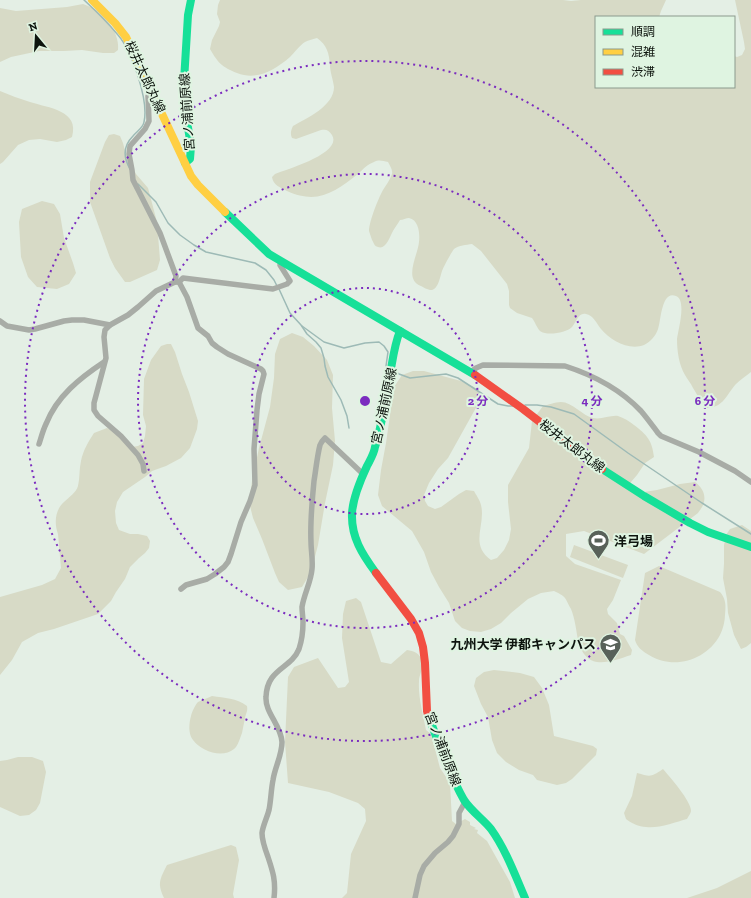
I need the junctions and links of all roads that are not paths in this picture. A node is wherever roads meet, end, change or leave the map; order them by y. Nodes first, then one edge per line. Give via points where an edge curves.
1 (92, 0) edge
2 (191, 0) edge
3 (153, 93) junction
4 (185, 163) junction
5 (281, 261) junction
6 (177, 282) junction
7 (0, 321) edge
8 (110, 325) junction
9 (400, 331) junction
10 (104, 362) junction
11 (471, 372) junction
12 (39, 444) dead end
13 (144, 471) dead end
14 (363, 474) junction
15 (751, 482) edge
16 (751, 547) edge
17 (181, 589) dead end
18 (465, 802) junction
19 (274, 898) edge
20 (415, 898) edge
21 (525, 898) edge

1 - 3 main road, 桜井太郎丸線 via 122,31
2 - 4 main road, 宮ノ浦前原線 via 184,81 184,103 191,146 190,159
3 - 4 main road, 桜井太郎丸線
3 - 6 street via 148,96 149,121 130,146 129,154 133,180 160,233
4 - 5 main road, 宮ノ浦前原線 via 198,185 269,254
5 - 6 street via 280,265 290,281 273,288 183,278
5 - 9 main road, 宮ノ浦前原線
6 - 8 street via 156,291 133,311
6 - 17 street via 187,297 198,328 212,343 228,354 264,371 257,410 255,485 228,562 207,579
7 - 8 street via 7,326 29,330 72,320
8 - 10 street via 104,333
9 - 11 main road, 桜井太郎丸線
9 - 14 main road, 宮ノ浦前原線 via 376,449
10 - 12 street via 64,394 45,424
10 - 13 street via 94,410 138,456
11 - 15 street via 483,365 564,366 575,369 620,393 640,410 662,436 699,452
11 - 16 main road, 桜井太郎丸線 via 592,462 644,496 708,532
14 - 18 main road, 宮ノ浦前原線 via 355,495 352,512 353,530 365,559 419,633 424,652 427,711 454,782
14 - 19 street via 325,438 320,445 315,474 311,518 312,568 302,607 301,643 294,657 271,678 266,695 266,703 282,744 262,833 275,882
18 - 20 street via 453,836 424,866
18 - 21 main road, 宮ノ浦前原線 via 499,840

